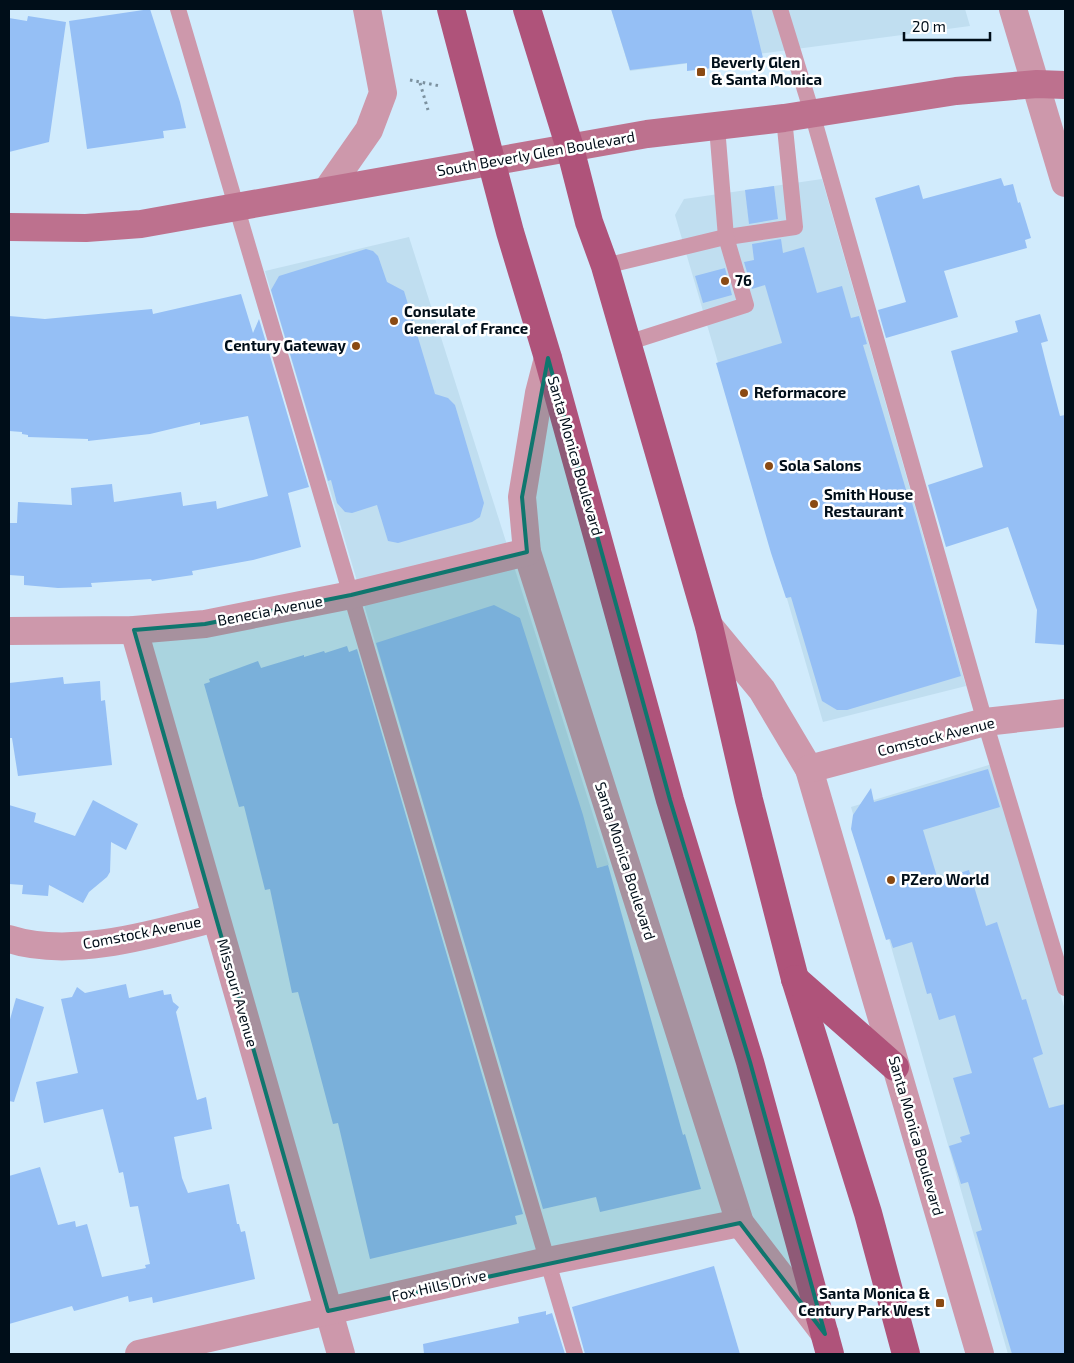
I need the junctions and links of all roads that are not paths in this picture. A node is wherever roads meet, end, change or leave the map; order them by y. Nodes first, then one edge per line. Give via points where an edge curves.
1 (178, 9) edge
2 (367, 9) edge
3 (451, 9) edge
4 (527, 9) edge
5 (780, 9) edge
6 (1013, 9) edge
7 (1037, 84) junction
8 (1065, 85) edge
9 (812, 113) junction
10 (784, 118) junction
11 (717, 127) junction
12 (570, 148) junction
13 (492, 162) junction
14 (1065, 183) edge
15 (327, 190) junction
16 (238, 207) junction
17 (9, 228) edge
18 (726, 237) junction
19 (604, 266) junction
20 (626, 343) junction
21 (548, 358) junction
22 (527, 552) junction
23 (352, 595) junction
24 (709, 626) junction
25 (134, 630) junction
26 (9, 631) edge
27 (1065, 713) edge
28 (985, 722) junction
29 (809, 769) junction
30 (215, 918) junction
31 (9, 939) edge
32 (795, 979) junction
33 (1065, 988) edge
34 (895, 1067) junction
35 (740, 1223) junction
36 (548, 1261) junction
37 (328, 1311) junction
38 (828, 1344) edge
39 (139, 1354) edge
40 (341, 1354) edge
41 (575, 1354) edge
42 (906, 1354) edge
43 (980, 1354) edge

1 - 16 lane
2 - 15 street via 383,93 369,130
3 - 13 main road, Santa Monica Boulevard
4 - 12 main road, Santa Monica Boulevard
5 - 9 lane
6 - 7 street
7 - 8 main road, South Beverly Glen Boulevard
7 - 9 main road, South Beverly Glen Boulevard via 956,91
7 - 14 street
9 - 10 main road, South Beverly Glen Boulevard
9 - 28 lane
10 - 11 main road, South Beverly Glen Boulevard
10 - 18 lane via 795,227
11 - 12 main road, South Beverly Glen Boulevard via 647,134
11 - 18 lane
12 - 13 main road, South Beverly Glen Boulevard
12 - 19 main road, Santa Monica Boulevard
13 - 15 main road, South Beverly Glen Boulevard
13 - 21 main road, Santa Monica Boulevard
15 - 16 main road, South Beverly Glen Boulevard
16 - 17 main road, South Beverly Glen Boulevard via 141,224
16 - 23 lane
18 - 19 lane
18 - 20 lane via 746,305
19 - 20 main road, Santa Monica Boulevard
20 - 24 main road, Santa Monica Boulevard
21 - 22 street, Santa Monica Boulevard via 522,497
21 - 38 main road, Santa Monica Boulevard via 670,800 750,1062
22 - 23 street, Benecia Avenue
22 - 35 street, Santa Monica Boulevard
23 - 25 street, Benecia Avenue via 205,624
23 - 36 lane
24 - 29 street, Santa Monica Boulevard via 762,690
24 - 32 main road, Santa Monica Boulevard
25 - 26 street, Benecia Avenue
25 - 30 street, Missouri Avenue
27 - 28 street, Comstock Avenue
28 - 29 street, Comstock Avenue
28 - 33 lane
29 - 34 street, Santa Monica Boulevard
30 - 31 street, Comstock Avenue via 84,946 22,944
30 - 37 street, Missouri Avenue
32 - 34 main road
32 - 42 main road, Santa Monica Boulevard via 868,1212
34 - 43 street, Santa Monica Boulevard
35 - 36 street, Fox Hills Drive
35 - 38 street, Santa Monica Boulevard
36 - 37 street, Fox Hills Drive
36 - 41 lane
37 - 39 street, Fox Hills Drive
37 - 40 street, Missouri Avenue

